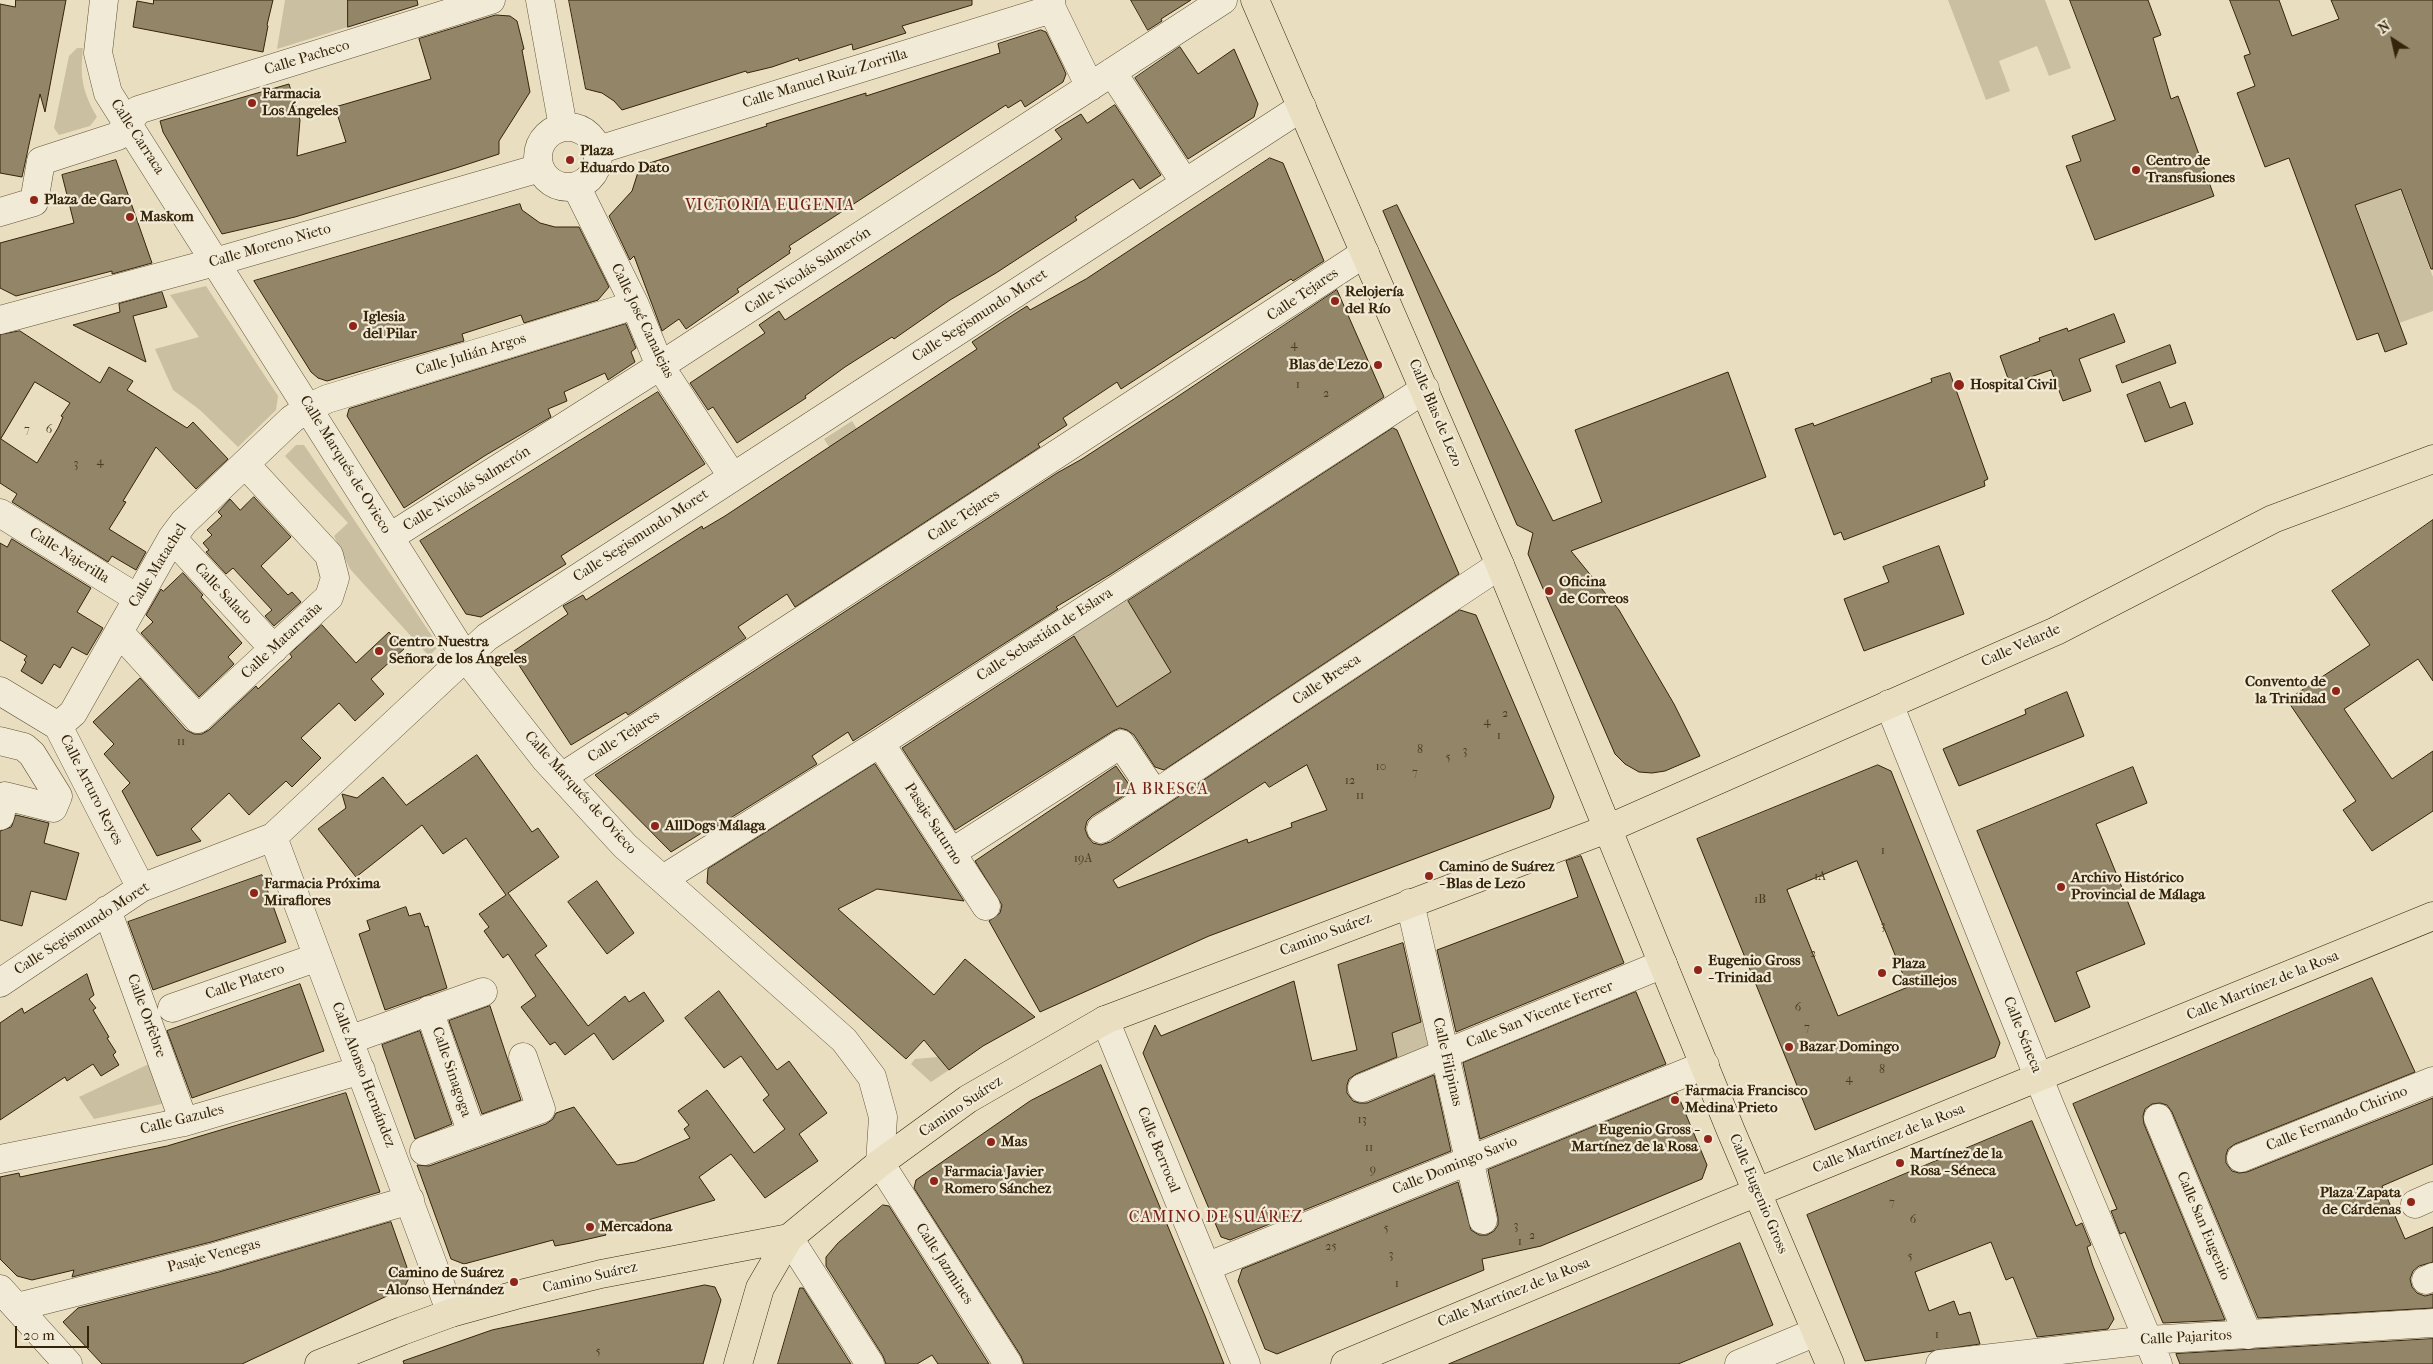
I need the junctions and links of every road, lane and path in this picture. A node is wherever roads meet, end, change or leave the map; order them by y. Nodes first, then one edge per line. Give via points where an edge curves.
1 (104, 0) edge
2 (491, 0) edge
3 (540, 0) edge
4 (1223, 0) edge
5 (1255, 0) edge
6 (1051, 4) edge
7 (1101, 80) junction
8 (1302, 107) junction
9 (128, 122) junction
10 (563, 126) junction
11 (598, 150) junction
12 (540, 168) junction
13 (1185, 183) junction
14 (576, 186) junction
15 (0, 212) edge
16 (1366, 253) junction
17 (215, 262) junction
18 (635, 305) junction
19 (0, 320) edge
20 (660, 366) junction
21 (1425, 388) junction
22 (308, 408) junction
23 (2433, 459) edge
24 (245, 464) junction
25 (732, 476) junction
26 (0, 513) edge
27 (390, 537) junction
28 (172, 538) junction
29 (1500, 565) junction
30 (137, 598) junction
31 (119, 632) junction
32 (274, 649) junction
33 (466, 658) junction
34 (0, 690) edge
35 (1889, 704) junction
36 (58, 726) junction
37 (0, 741) edge
38 (880, 743) junction
39 (562, 778) junction
40 (1155, 794) junction
41 (0, 816) edge
42 (1101, 829) dead end
43 (1607, 829) junction
44 (274, 838) junction
45 (952, 853) junction
46 (663, 879) junction
47 (141, 888) junction
48 (1410, 903) junction
49 (986, 906) dead end
50 (107, 910) junction
51 (2433, 916) edge
52 (318, 957) junction
53 (1663, 964) junction
54 (0, 982) edge
55 (483, 992) dead end
56 (172, 1008) dead end
57 (429, 1010) junction
58 (1105, 1020) junction
59 (350, 1040) junction
60 (1446, 1054) junction
61 (523, 1057) dead end
62 (1705, 1065) junction
63 (360, 1070) junction
64 (2039, 1077) junction
65 (2433, 1081) edge
66 (1362, 1088) dead end
67 (2158, 1118) dead end
68 (184, 1122) junction
69 (472, 1134) junction
70 (424, 1151) dead end
71 (0, 1158) edge
72 (2241, 1158) dead end
73 (1469, 1160) junction
74 (880, 1163) junction
75 (1758, 1192) junction
76 (410, 1200) junction
77 (1483, 1220) dead end
78 (789, 1238) junction
79 (1206, 1267) junction
80 (8, 1298) edge
81 (451, 1313) junction
82 (2433, 1323) edge
83 (1816, 1332) junction
84 (2248, 1335) junction
85 (2153, 1352) edge
86 (68, 1364) edge
87 (319, 1364) edge
88 (738, 1364) edge
89 (870, 1364) edge
90 (1008, 1364) edge
91 (1246, 1364) edge
92 (1345, 1364) edge
93 (1739, 1364) edge
94 (1830, 1364) edge
95 (1940, 1364) edge

1 - 9 street, Calle Carraca via 98,53 108,93
2 - 9 street, Calle Pacheco via 138,110
3 - 10 street
4 - 7 street, Calle Nicolás Salmerón
5 - 8 main road, Calle Blas de Lezo
6 - 7 street
6 - 11 street, Calle Manuel Ruiz Zorrilla
7 - 13 street
7 - 20 street, Calle Nicolás Salmerón
8 - 13 street, Calle Segismundo Moret
8 - 16 main road, Calle Blas de Lezo
9 - 15 street via 118,136 41,161 34,202
9 - 17 street, Calle Carraca
10 - 11 street via 578,127 590,135
10 - 12 street via 545,136 538,156
11 - 14 street via 595,171 587,181
12 - 14 street via 554,184
12 - 17 street, Calle Moreno Nieto
13 - 25 street, Calle Segismundo Moret
14 - 18 street, Calle José Canalejas
16 - 21 main road, Calle Blas de Lezo
16 - 39 street, Calle Tejares
17 - 19 street, Calle Moreno Nieto
17 - 22 street, Calle Marqués de Ovieco
18 - 20 street, Calle José Canalejas
18 - 22 street, Calle Julián Argos via 328,399
20 - 25 street, Calle José Canalejas
20 - 27 street, Calle Nicolás Salmerón
21 - 29 main road, Calle Blas de Lezo
21 - 38 street, Calle Sebastián de Eslava
22 - 24 street, Calle Matachel
22 - 27 street, Calle Marqués de Ovieco
23 - 35 main road, Calle Velarde via 2273,519 2056,631
24 - 28 street, Calle Matachel via 184,522
24 - 32 street, Calle Matarraña via 329,555 335,578 329,597
25 - 33 street, Calle Segismundo Moret via 487,637
26 - 30 street, Calle Najerilla
27 - 33 street, Calle Marqués de Ovieco
28 - 30 street, Calle Matachel
28 - 32 street, Calle Salado
29 - 40 street, Calle Bresca
29 - 43 main road, Calle Blas de Lezo
30 - 31 street, Calle Matachel
31 - 32 street, Calle Matarraña via 198,719
31 - 36 street, Calle Matachel via 73,713
33 - 39 street, Calle Marqués de Ovieco
33 - 44 street, Calle Segismundo Moret
34 - 36 street, Calle Arturo Reyes
35 - 43 main road, Calle Velarde
35 - 64 street, Calle Séneca
36 - 47 street, Calle Arturo Reyes
37 - 41 street via 24,748 32,754 58,796 53,808 5,796
38 - 45 street, Pasaje Saturno
38 - 46 street, Calle Sebastián de Eslava
39 - 46 street, Calle Marqués de Ovieco via 625,846
40 - 42 street, Calle Bresca
40 - 45 street via 1121,744
43 - 48 main road, Camino Suárez
43 - 53 main road, Calle Eugenio Gross
44 - 47 street, Calle Segismundo Moret
44 - 52 street, Calle Alonso Hernández
45 - 49 street, Pasaje Saturno
46 - 74 street, Calle Marqués de Ovieco via 844,1040 872,1077 883,1117
47 - 50 street, Calle Segismundo Moret
48 - 58 main road, Camino Suárez
48 - 60 street, Calle Filipinas
50 - 54 street, Calle Segismundo Moret
50 - 68 street, Calle Orfebre
51 - 64 main road, Calle Martínez de la Rosa
52 - 56 street, Calle Platero
52 - 59 street, Calle Alonso Hernández
53 - 60 street, Calle San Vicente Ferrer
53 - 62 main road, Calle Eugenio Gross
55 - 57 street, Calle Sinagoga
57 - 59 street, Calle Sinagoga
57 - 69 street, Calle Sinagoga
58 - 74 main road, Camino Suárez via 968,1099
58 - 79 street, Calle Berrocal
59 - 63 street, Calle Alonso Hernández
60 - 66 street, Calle San Vicente Ferrer
60 - 73 street, Calle Filipinas
61 - 69 street, Calle Sinagoga via 541,1109
62 - 73 street, Calle Domingo Savio
62 - 75 main road, Calle Eugenio Gross
63 - 68 street, Calle Gazules
63 - 76 street, Calle Alonso Hernández
64 - 75 main road, Calle Martínez de la Rosa
64 - 85 street, Calle Séneca
65 - 72 street, Calle Fernando Chirino
67 - 84 street, Calle San Eugenio
68 - 71 street, Calle Gazules
69 - 70 street, Calle Sinagoga
73 - 77 street, Calle Filipinas
73 - 79 street, Calle Domingo Savio
74 - 78 main road, Camino Suárez
74 - 90 street, Calle Jazmines
75 - 83 main road, Calle Eugenio Gross
75 - 92 main road, Calle Martínez de la Rosa
76 - 80 street, Pasaje Venegas via 215,1257
76 - 81 street, Calle Alonso Hernández
78 - 81 main road, Camino Suárez via 601,1274
78 - 88 main road via 760,1288
78 - 89 street
79 - 91 street, Calle Berrocal
80 - 86 street
81 - 87 main road, Camino Suárez
82 - 84 street, Calle Pajaritos
83 - 93 street
83 - 94 main road, Calle Eugenio Gross
84 - 85 street, Calle Pajaritos
85 - 95 street, Calle Pajaritos

